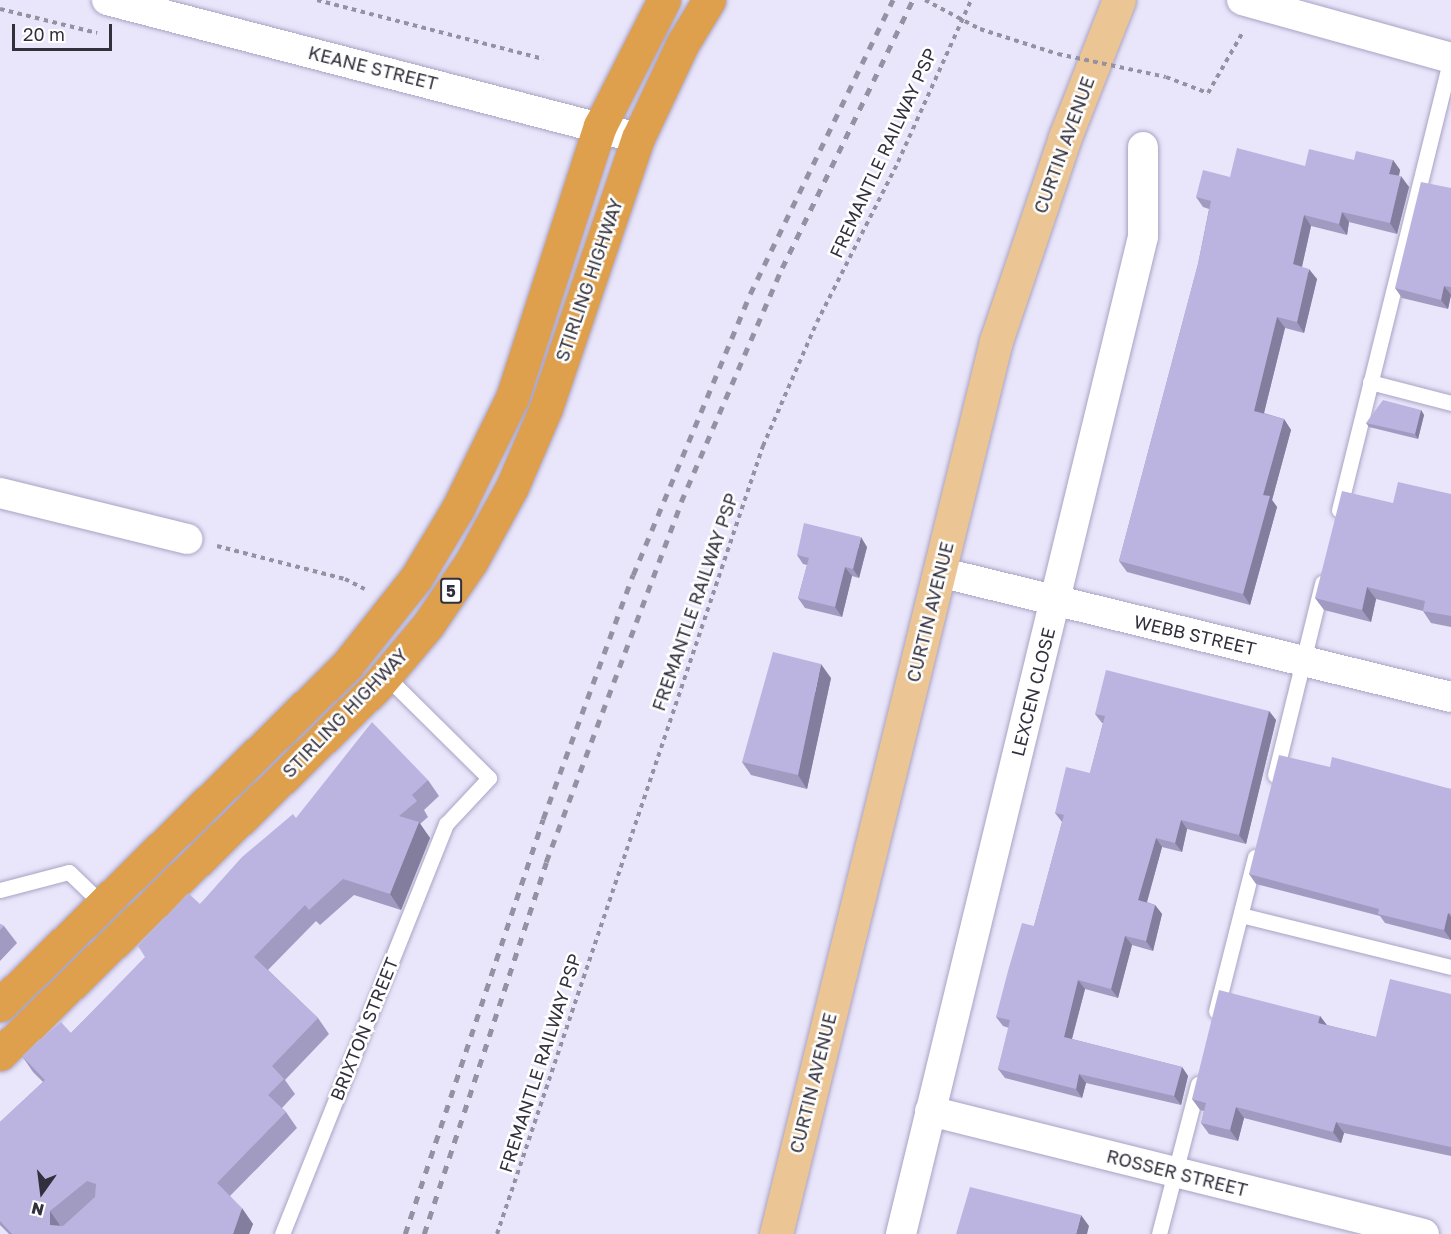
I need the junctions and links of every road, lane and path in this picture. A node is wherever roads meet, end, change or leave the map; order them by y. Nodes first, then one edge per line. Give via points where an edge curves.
1 (107, 0) edge
2 (317, 0) edge
3 (664, 0) edge
4 (709, 0) edge
5 (925, 0) edge
6 (971, 0) edge
7 (1119, 0) edge
8 (1245, 12) edge
9 (1451, 58) edge
10 (543, 59) dead end
11 (600, 126) junction
12 (638, 138) junction
13 (1143, 147) dead end
14 (1370, 382) junction
15 (1451, 402) edge
16 (0, 493) edge
17 (1336, 521) edge
18 (187, 539) joint
19 (1325, 567) edge
20 (939, 572) junction
21 (373, 593) dead end
22 (1055, 602) junction
23 (1303, 660) junction
24 (386, 675) junction
25 (1451, 697) edge
26 (1272, 787) edge
27 (1258, 845) edge
28 (0, 890) edge
29 (103, 905) junction
30 (1241, 915) junction
31 (1451, 967) edge
32 (0, 1005) edge
33 (1212, 1027) edge
34 (0, 1054) edge
35 (1201, 1072) edge
36 (930, 1111) junction
37 (1175, 1173) junction
38 (282, 1234) edge
39 (497, 1234) edge
40 (776, 1234) edge
41 (901, 1234) edge
42 (1159, 1234) edge
43 (1424, 1234) edge

1 - 11 street, KEANE STREET
2 - 10 path
3 - 11 highway, STIRLING HIGHWAY / 5
4 - 12 highway, STIRLING HIGHWAY / 5 via 683,43
5 - 8 path, bridge via 980,29 1058,54 1166,77 1208,93
6 - 39 path, FREMANTLE RAILWAY PSP via 898,162 817,322 763,446
7 - 20 main road, CURTIN AVENUE via 1065,137 996,341
8 - 9 street
9 - 14 lane
11 - 12 street, KEANE STREET
11 - 29 highway, STIRLING HIGHWAY / 5 via 512,398 458,508 416,578 347,665
12 - 24 highway, STIRLING HIGHWAY / 5 via 546,408 512,488 471,562 429,625
13 - 22 street, LEXCEN CLOSE via 1143,237
14 - 15 lane
14 - 17 lane
16 - 18 street
18 - 21 path via 345,579
19 - 23 lane
20 - 22 street, WEBB STREET
20 - 40 main road, CURTIN AVENUE
22 - 23 street, WEBB STREET
22 - 36 street, LEXCEN CLOSE
23 - 25 street, WEBB STREET
23 - 26 lane
24 - 34 highway, STIRLING HIGHWAY / 5
24 - 38 lane, BRIXTON STREET via 489,778 446,824
27 - 30 lane
28 - 29 lane via 69,872
29 - 32 highway, STIRLING HIGHWAY / 5
30 - 31 lane
30 - 33 lane
35 - 37 lane
36 - 37 street, ROSSER STREET
36 - 41 street, LEXCEN CLOSE
37 - 42 lane
37 - 43 street, ROSSER STREET

